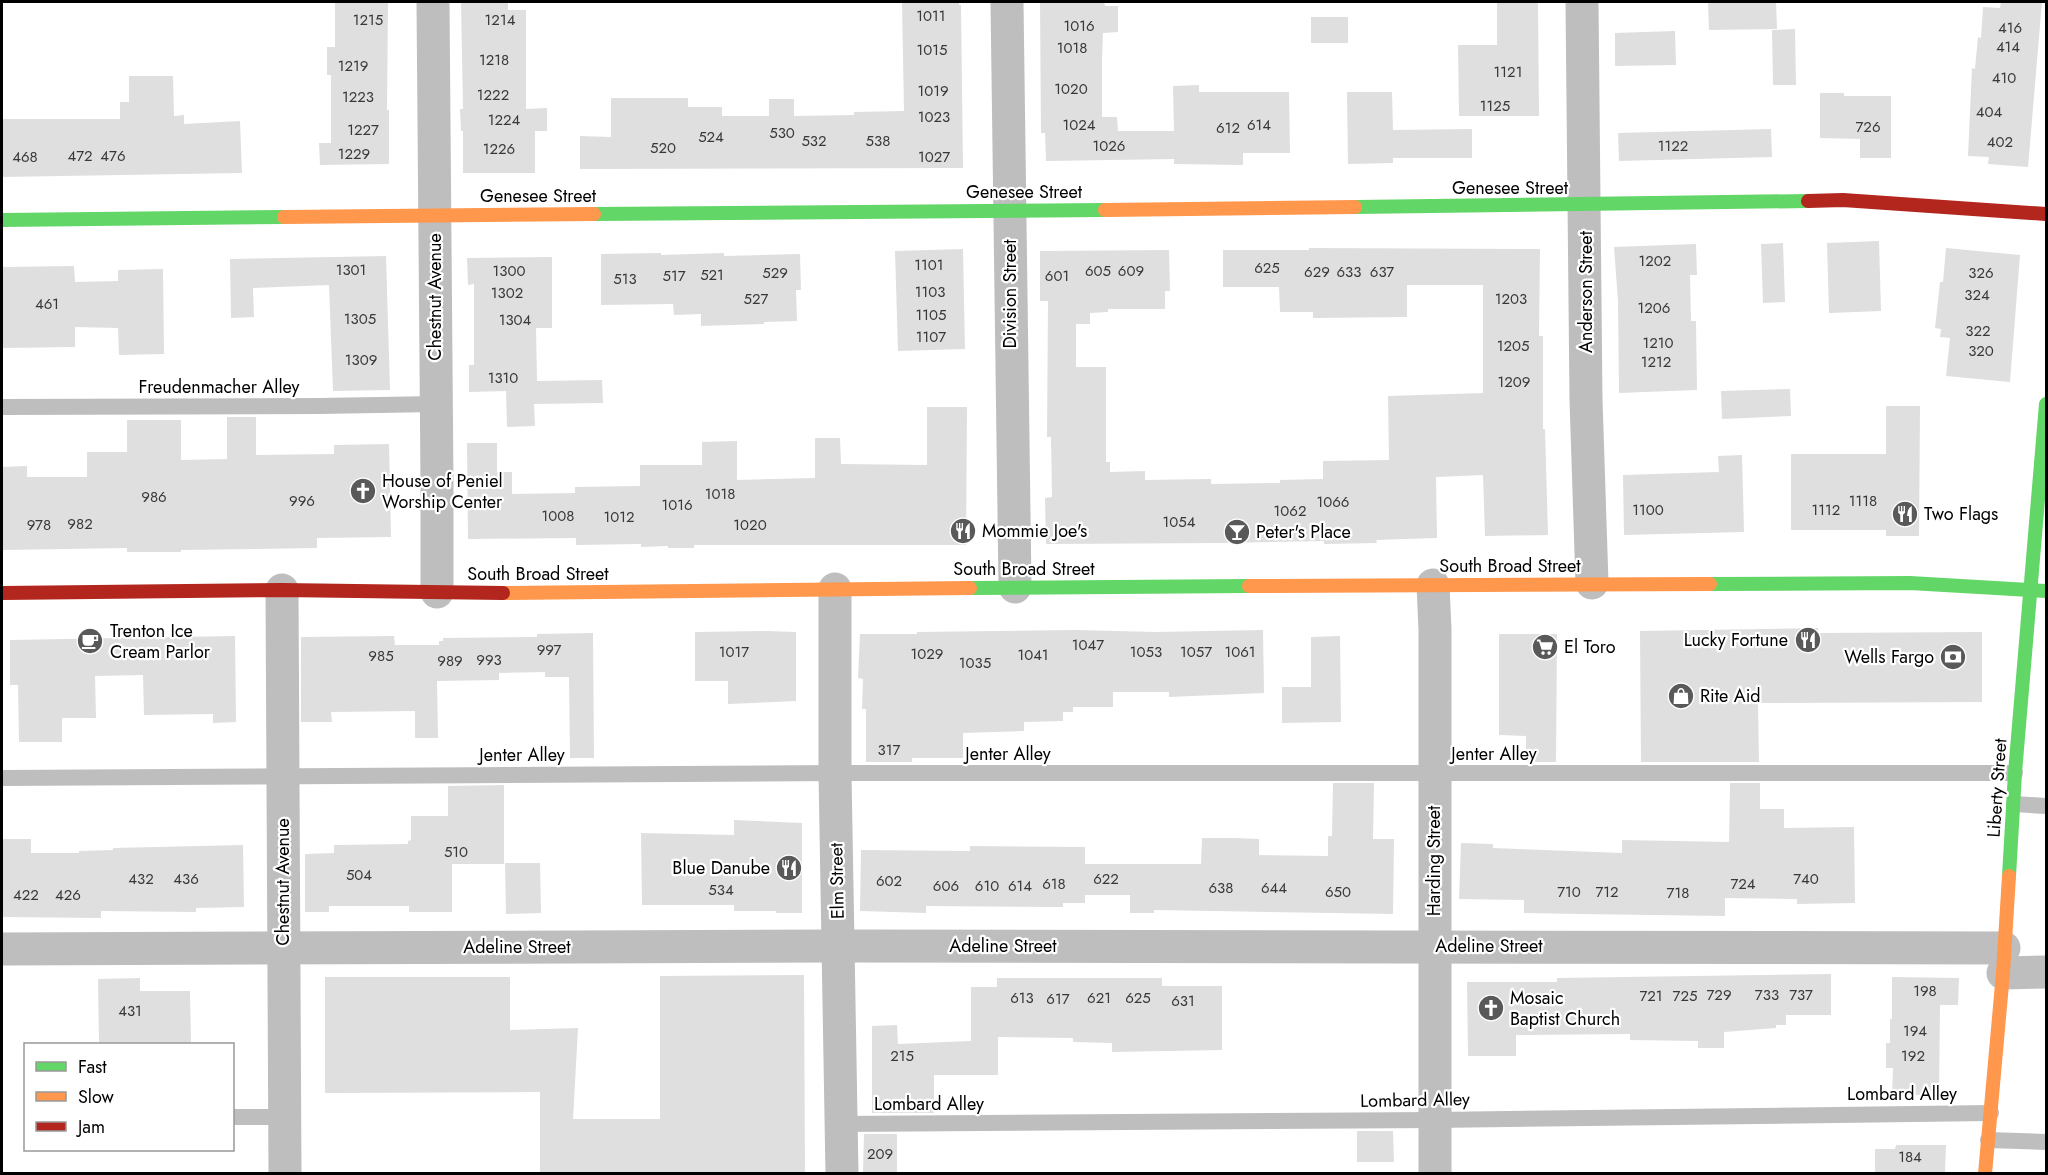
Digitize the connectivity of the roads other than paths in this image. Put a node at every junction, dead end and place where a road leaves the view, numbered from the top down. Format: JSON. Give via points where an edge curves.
{"nodes":[{"id":1,"x":433,"y":2,"type":"edge"},
{"id":2,"x":1007,"y":2,"type":"edge"},
{"id":3,"x":1582,"y":2,"type":"edge"},
{"id":4,"x":1586,"y":205,"type":"junction"},
{"id":5,"x":1010,"y":210,"type":"junction"},
{"id":6,"x":2046,"y":214,"type":"edge"},
{"id":7,"x":435,"y":215,"type":"junction"},
{"id":8,"x":2,"y":220,"type":"edge"},
{"id":9,"x":436,"y":404,"type":"junction"},
{"id":10,"x":2046,"y":404,"type":"edge"},
{"id":11,"x":2,"y":407,"type":"edge"},
{"id":12,"x":1592,"y":583,"type":"junction"},
{"id":13,"x":1433,"y":585,"type":"junction"},
{"id":14,"x":1015,"y":586,"type":"junction"},
{"id":15,"x":836,"y":589,"type":"junction"},
{"id":16,"x":282,"y":590,"type":"junction"},
{"id":17,"x":2031,"y":590,"type":"junction"},
{"id":18,"x":2046,"y":591,"type":"edge"},
{"id":19,"x":436,"y":592,"type":"junction"},
{"id":20,"x":2,"y":593,"type":"edge"},
{"id":21,"x":836,"y":773,"type":"junction"},
{"id":22,"x":1435,"y":773,"type":"junction"},
{"id":23,"x":2015,"y":773,"type":"junction"},
{"id":24,"x":2,"y":778,"type":"edge"},
{"id":25,"x":282,"y":778,"type":"junction"},
{"id":26,"x":2014,"y":804,"type":"junction"},
{"id":27,"x":2046,"y":806,"type":"edge"},
{"id":28,"x":838,"y":946,"type":"junction"},
{"id":29,"x":1434,"y":946,"type":"junction"},
{"id":30,"x":283,"y":947,"type":"junction"},
{"id":31,"x":2,"y":950,"type":"edge"},
{"id":32,"x":2003,"y":960,"type":"junction"},
{"id":33,"x":2046,"y":972,"type":"edge"},
{"id":34,"x":1991,"y":1113,"type":"junction"},
{"id":35,"x":284,"y":1116,"type":"junction"},
{"id":36,"x":234,"y":1117,"type":"edge"},
{"id":37,"x":1434,"y":1120,"type":"junction"},
{"id":38,"x":840,"y":1124,"type":"junction"},
{"id":39,"x":1988,"y":1140,"type":"junction"},
{"id":40,"x":2046,"y":1142,"type":"edge"},
{"id":41,"x":285,"y":1173,"type":"edge"},
{"id":42,"x":842,"y":1173,"type":"edge"},
{"id":43,"x":1435,"y":1173,"type":"edge"},
{"id":44,"x":1985,"y":1173,"type":"edge"}],
"edges":[{"from":1,"to":7,"type":"street","name":"Chestnut Avenue"},
{"from":2,"to":5,"type":"street","name":"Division Street"},
{"from":3,"to":4,"type":"street","name":"Anderson Street"},
{"from":4,"to":5,"type":"street","name":"Genesee Street"},
{"from":4,"to":6,"type":"street","name":"Genesee Street","via":[[1843,200]]},
{"from":4,"to":12,"type":"street","name":"Anderson Street","via":[[1586,400]]},
{"from":5,"to":7,"type":"street","name":"Genesee Street"},
{"from":5,"to":14,"type":"street","name":"Division Street"},
{"from":7,"to":8,"type":"street","name":"Genesee Street"},
{"from":7,"to":9,"type":"street","name":"Chestnut Avenue"},
{"from":9,"to":11,"type":"lane","name":"Freudenmacher Alley"},
{"from":9,"to":19,"type":"street","name":"Chestnut Avenue"},
{"from":10,"to":17,"type":"street","name":"Liberty Street"},
{"from":12,"to":13,"type":"street","name":"South Broad Street"},
{"from":12,"to":17,"type":"street","name":"South Broad Street","via":[[1910,583]]},
{"from":13,"to":14,"type":"street","name":"South Broad Street"},
{"from":13,"to":22,"type":"street","name":"Harding Street"},
{"from":14,"to":15,"type":"street","name":"South Broad Street"},
{"from":15,"to":19,"type":"street","name":"South Broad Street"},
{"from":15,"to":21,"type":"street","name":"Elm Street"},
{"from":16,"to":19,"type":"street","name":"South Broad Street"},
{"from":16,"to":20,"type":"street","name":"South Broad Street"},
{"from":16,"to":25,"type":"street","name":"Chestnut Avenue"},
{"from":17,"to":18,"type":"street","name":"South Broad Street"},
{"from":17,"to":23,"type":"street","name":"Liberty Street"},
{"from":21,"to":22,"type":"lane","name":"Jenter Alley"},
{"from":21,"to":25,"type":"lane","name":"Jenter Alley"},
{"from":21,"to":28,"type":"street","name":"Elm Street"},
{"from":22,"to":23,"type":"lane","name":"Jenter Alley"},
{"from":22,"to":29,"type":"street","name":"Harding Street"},
{"from":23,"to":26,"type":"street","name":"Liberty Street"},
{"from":24,"to":25,"type":"lane","name":"Jenter Alley"},
{"from":25,"to":30,"type":"street","name":"Chestnut Avenue"},
{"from":26,"to":27,"type":"lane"},
{"from":26,"to":32,"type":"street","name":"Liberty Street"},
{"from":28,"to":29,"type":"street","name":"Adeline Street"},
{"from":28,"to":30,"type":"street","name":"Adeline Street"},
{"from":28,"to":38,"type":"street","name":"Elm Street"},
{"from":29,"to":32,"type":"street","name":"Adeline Street"},
{"from":29,"to":37,"type":"street","name":"Harding Street"},
{"from":30,"to":31,"type":"street","name":"Adeline Street"},
{"from":30,"to":35,"type":"street","name":"Chestnut Avenue"},
{"from":32,"to":33,"type":"street","name":"Adeline Street"},
{"from":32,"to":34,"type":"street","name":"Liberty Street"},
{"from":34,"to":37,"type":"lane","name":"Lombard Alley"},
{"from":34,"to":39,"type":"street","name":"Liberty Street"},
{"from":35,"to":36,"type":"lane"},
{"from":35,"to":41,"type":"street","name":"Chestnut Avenue"},
{"from":37,"to":38,"type":"lane","name":"Lombard Alley"},
{"from":37,"to":43,"type":"street","name":"Harding Street"},
{"from":38,"to":42,"type":"street","name":"Elm Street"},
{"from":39,"to":40,"type":"lane"},
{"from":39,"to":44,"type":"street","name":"Liberty Street"}]}
